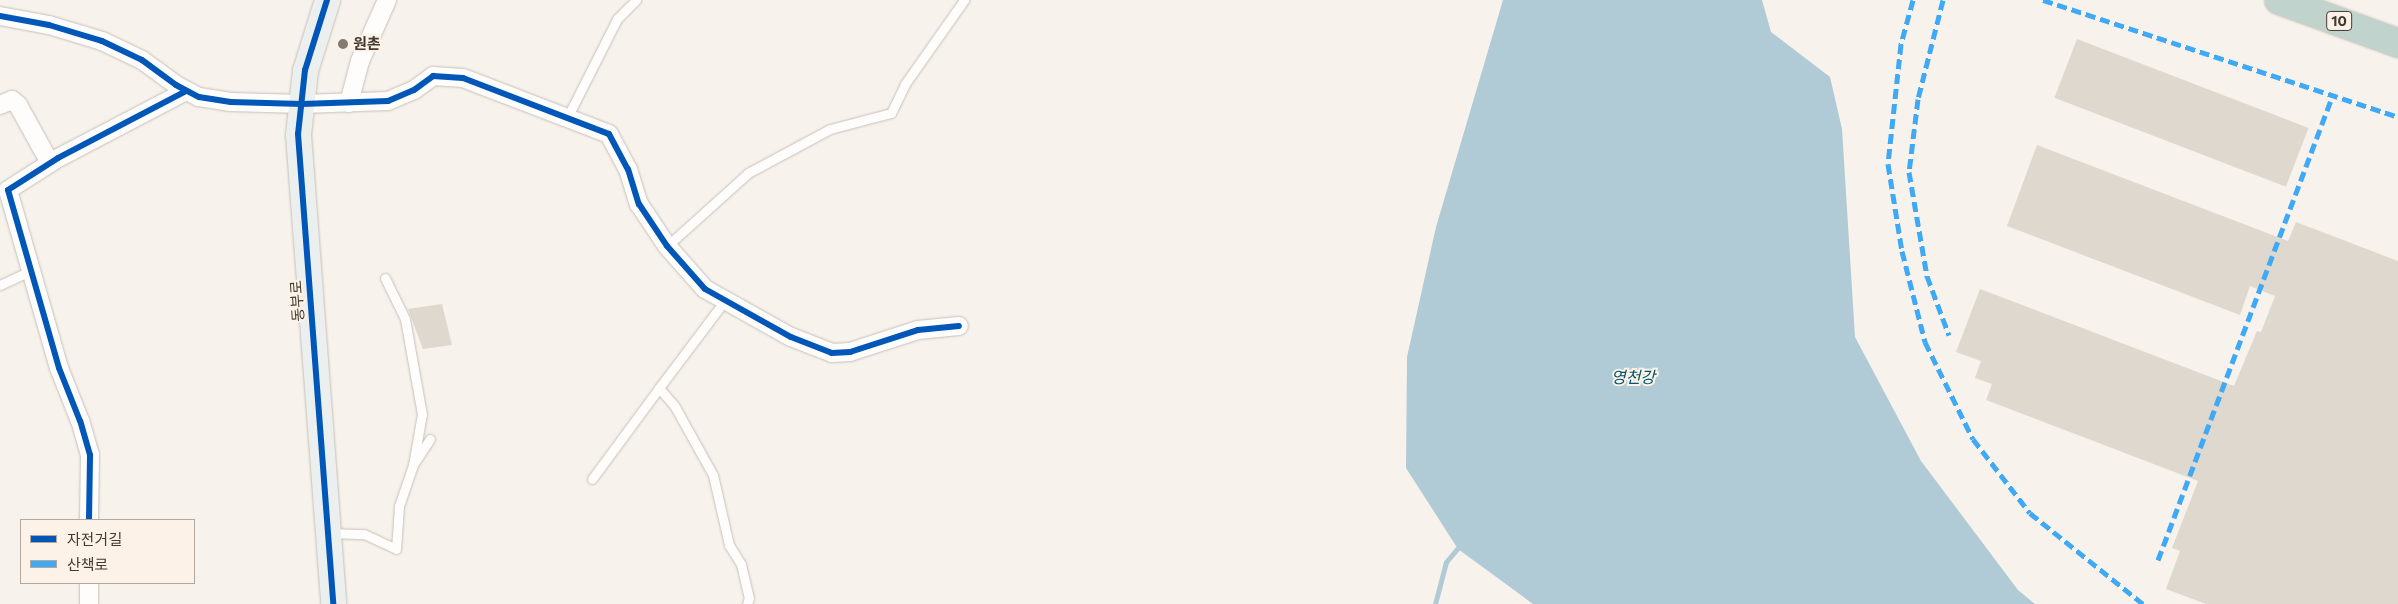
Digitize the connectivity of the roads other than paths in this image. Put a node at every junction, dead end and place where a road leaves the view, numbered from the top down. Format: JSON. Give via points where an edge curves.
{"nodes":[{"id":1,"x":327,"y":0,"type":"edge"},
{"id":2,"x":387,"y":0,"type":"edge"},
{"id":3,"x":636,"y":0,"type":"edge"},
{"id":4,"x":964,"y":0,"type":"edge"},
{"id":5,"x":2279,"y":0,"type":"edge"},
{"id":6,"x":0,"y":16,"type":"edge"},
{"id":7,"x":2398,"y":43,"type":"edge"},
{"id":8,"x":186,"y":91,"type":"junction"},
{"id":9,"x":349,"y":103,"type":"junction"},
{"id":10,"x":302,"y":104,"type":"junction"},
{"id":11,"x":0,"y":105,"type":"edge"},
{"id":12,"x":568,"y":116,"type":"junction"},
{"id":13,"x":50,"y":163,"type":"junction"},
{"id":14,"x":667,"y":246,"type":"junction"},
{"id":15,"x":30,"y":270,"type":"junction"},
{"id":16,"x":385,"y":278,"type":"dead end"},
{"id":17,"x":0,"y":285,"type":"edge"},
{"id":18,"x":726,"y":300,"type":"junction"},
{"id":19,"x":959,"y":326,"type":"dead end"},
{"id":20,"x":659,"y":388,"type":"junction"},
{"id":21,"x":430,"y":439,"type":"dead end"},
{"id":22,"x":413,"y":465,"type":"junction"},
{"id":23,"x":592,"y":479,"type":"dead end"},
{"id":24,"x":89,"y":519,"type":"edge"},
{"id":25,"x":327,"y":533,"type":"junction"},
{"id":26,"x":89,"y":584,"type":"edge"},
{"id":27,"x":89,"y":604,"type":"edge"},
{"id":28,"x":333,"y":604,"type":"edge"},
{"id":29,"x":746,"y":604,"type":"edge"}],
"edges":[{"from":1,"to":10,"type":"street","name":"동부로","via":[[306,70]]},
{"from":2,"to":9,"type":"street","via":[[360,61]]},
{"from":3,"to":12,"type":"lane","via":[[617,19]]},
{"from":4,"to":14,"type":"lane","via":[[905,84],[890,114],[830,129],[748,173]]},
{"from":5,"to":7,"type":"highway","number":"10"},
{"from":6,"to":8,"type":"street","via":[[49,25],[102,41],[142,60]]},
{"from":8,"to":10,"type":"street","via":[[199,97],[231,102]]},
{"from":8,"to":13,"type":"street"},
{"from":9,"to":10,"type":"street"},
{"from":9,"to":12,"type":"street","via":[[388,101],[414,90],[434,76],[462,78]]},
{"from":10,"to":25,"type":"street","name":"동부로","via":[[299,143]]},
{"from":11,"to":13,"type":"street","via":[[12,100],[18,105]]},
{"from":12,"to":14,"type":"street","via":[[609,134],[616,142],[639,204]]},
{"from":13,"to":15,"type":"street","via":[[8,190]]},
{"from":14,"to":18,"type":"street","via":[[705,289]]},
{"from":15,"to":17,"type":"lane"},
{"from":15,"to":24,"type":"street","via":[[59,368],[90,455]]},
{"from":16,"to":22,"type":"lane","via":[[405,319],[422,414]]},
{"from":18,"to":19,"type":"street","via":[[791,336],[832,353],[869,348],[918,330]]},
{"from":18,"to":20,"type":"lane"},
{"from":20,"to":23,"type":"lane"},
{"from":20,"to":29,"type":"lane","via":[[674,405],[713,475],[729,545],[740,564],[749,598]]},
{"from":21,"to":22,"type":"lane"},
{"from":22,"to":25,"type":"lane","via":[[399,506],[396,549],[364,534]]},
{"from":25,"to":28,"type":"street","name":"동부로"},
{"from":26,"to":27,"type":"street"}]}
